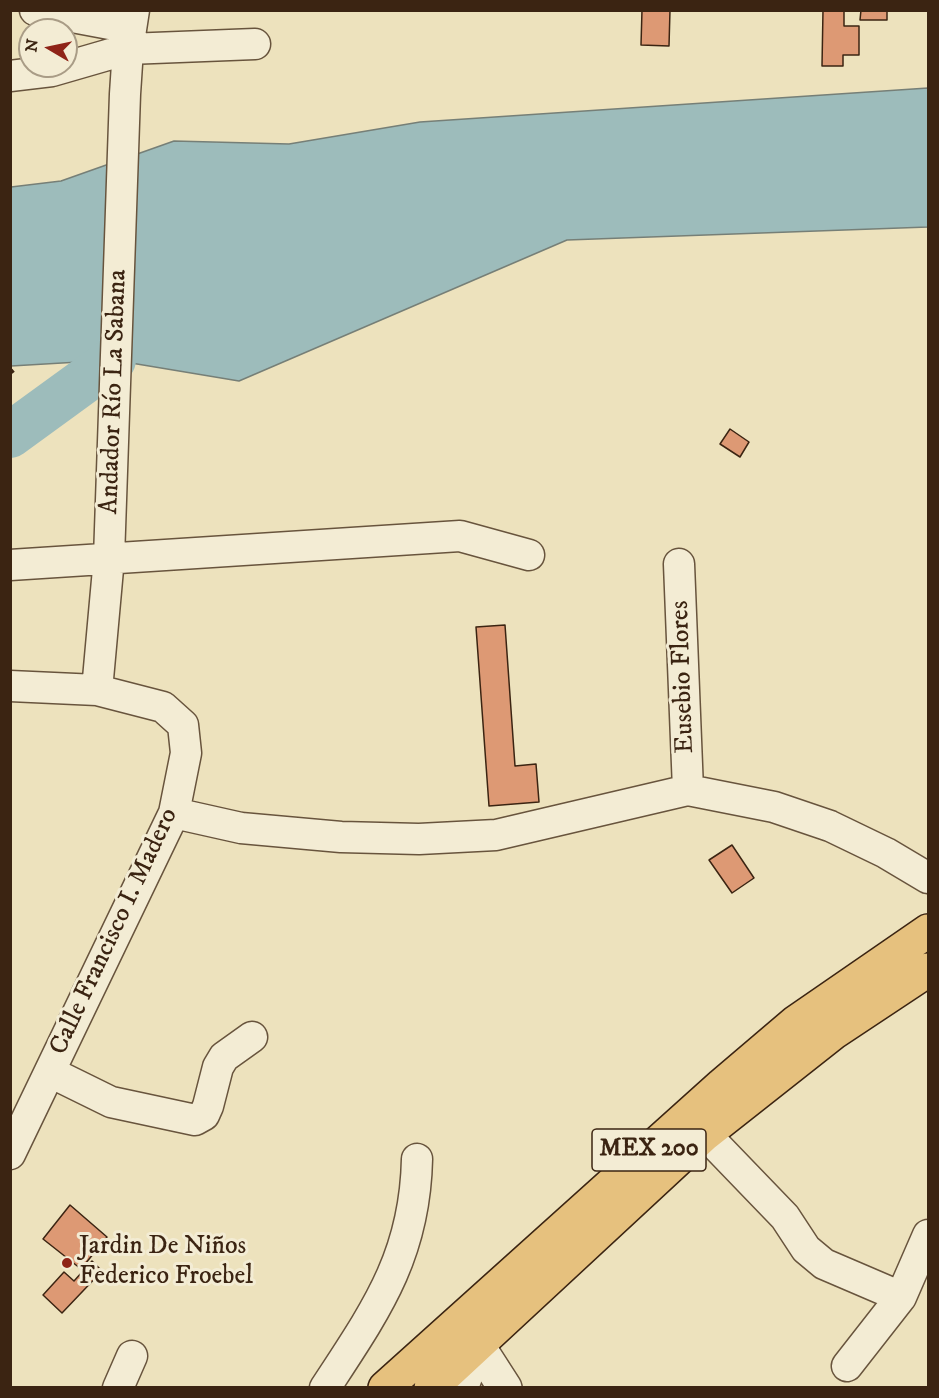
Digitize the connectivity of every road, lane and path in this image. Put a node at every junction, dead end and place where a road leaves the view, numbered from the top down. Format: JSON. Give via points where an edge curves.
{"nodes":[{"id":1,"x":34,"y":10,"type":"edge"},
{"id":2,"x":131,"y":29,"type":"edge"},
{"id":3,"x":255,"y":44,"type":"dead end"},
{"id":4,"x":10,"y":75,"type":"edge"},
{"id":5,"x":529,"y":555,"type":"dead end"},
{"id":6,"x":109,"y":558,"type":"junction"},
{"id":7,"x":679,"y":564,"type":"dead end"},
{"id":8,"x":10,"y":565,"type":"edge"},
{"id":9,"x":10,"y":686,"type":"edge"},
{"id":10,"x":98,"y":690,"type":"junction"},
{"id":11,"x":688,"y":790,"type":"junction"},
{"id":12,"x":174,"y":813,"type":"junction"},
{"id":13,"x":928,"y":878,"type":"edge"},
{"id":14,"x":928,"y":931,"type":"edge"},
{"id":15,"x":926,"y":978,"type":"edge"},
{"id":16,"x":252,"y":1037,"type":"dead end"},
{"id":17,"x":50,"y":1072,"type":"junction"},
{"id":18,"x":705,"y":1134,"type":"junction"},
{"id":19,"x":10,"y":1154,"type":"edge"},
{"id":20,"x":417,"y":1159,"type":"dead end"},
{"id":21,"x":928,"y":1235,"type":"edge"},
{"id":22,"x":901,"y":1297,"type":"junction"},
{"id":23,"x":478,"y":1346,"type":"junction"},
{"id":24,"x":132,"y":1356,"type":"dead end"},
{"id":25,"x":848,"y":1366,"type":"dead end"},
{"id":26,"x":118,"y":1388,"type":"edge"},
{"id":27,"x":325,"y":1388,"type":"edge"},
{"id":28,"x":386,"y":1388,"type":"edge"},
{"id":29,"x":431,"y":1388,"type":"edge"},
{"id":30,"x":463,"y":1388,"type":"edge"},
{"id":31,"x":505,"y":1388,"type":"edge"}],
"edges":[{"from":1,"to":2,"type":"street"},
{"from":2,"to":3,"type":"street"},
{"from":2,"to":4,"type":"street","via":[[52,71]]},
{"from":2,"to":6,"type":"street","name":"Andador Río La Sabana","via":[[125,94]]},
{"from":5,"to":6,"type":"street","via":[[460,536]]},
{"from":6,"to":8,"type":"street"},
{"from":6,"to":10,"type":"street","name":"Andador Río La Sabana"},
{"from":7,"to":11,"type":"street","name":"Eusebio Flores"},
{"from":9,"to":10,"type":"street","name":"Calle Francisco I. Madero"},
{"from":10,"to":12,"type":"street","name":"Calle Francisco I. Madero","via":[[163,707],[183,725],[186,753]]},
{"from":11,"to":12,"type":"street","via":[[496,835],[430,838],[341,837],[241,828]]},
{"from":11,"to":13,"type":"street","via":[[774,807],[830,826]]},
{"from":12,"to":17,"type":"street","name":"Calle Francisco I. Madero"},
{"from":14,"to":28,"type":"main road","number":"MEX 200","via":[[796,1022]]},
{"from":15,"to":18,"type":"main road","number":"MEX 200","via":[[833,1033]]},
{"from":16,"to":17,"type":"street","via":[[224,1057],[204,1115],[195,1119],[111,1102]]},
{"from":17,"to":19,"type":"street","name":"Calle Francisco I. Madero"},
{"from":18,"to":22,"type":"street","via":[[785,1217],[806,1249],[824,1264]]},
{"from":18,"to":23,"type":"main road","number":"MEX 200"},
{"from":20,"to":27,"type":"street","via":[[412,1214],[402,1253],[380,1303]]},
{"from":21,"to":22,"type":"street"},
{"from":22,"to":25,"type":"street"},
{"from":23,"to":29,"type":"main road","number":"MEX 200"},
{"from":23,"to":30,"type":"street"},
{"from":23,"to":31,"type":"street"},
{"from":24,"to":26,"type":"street"}]}
